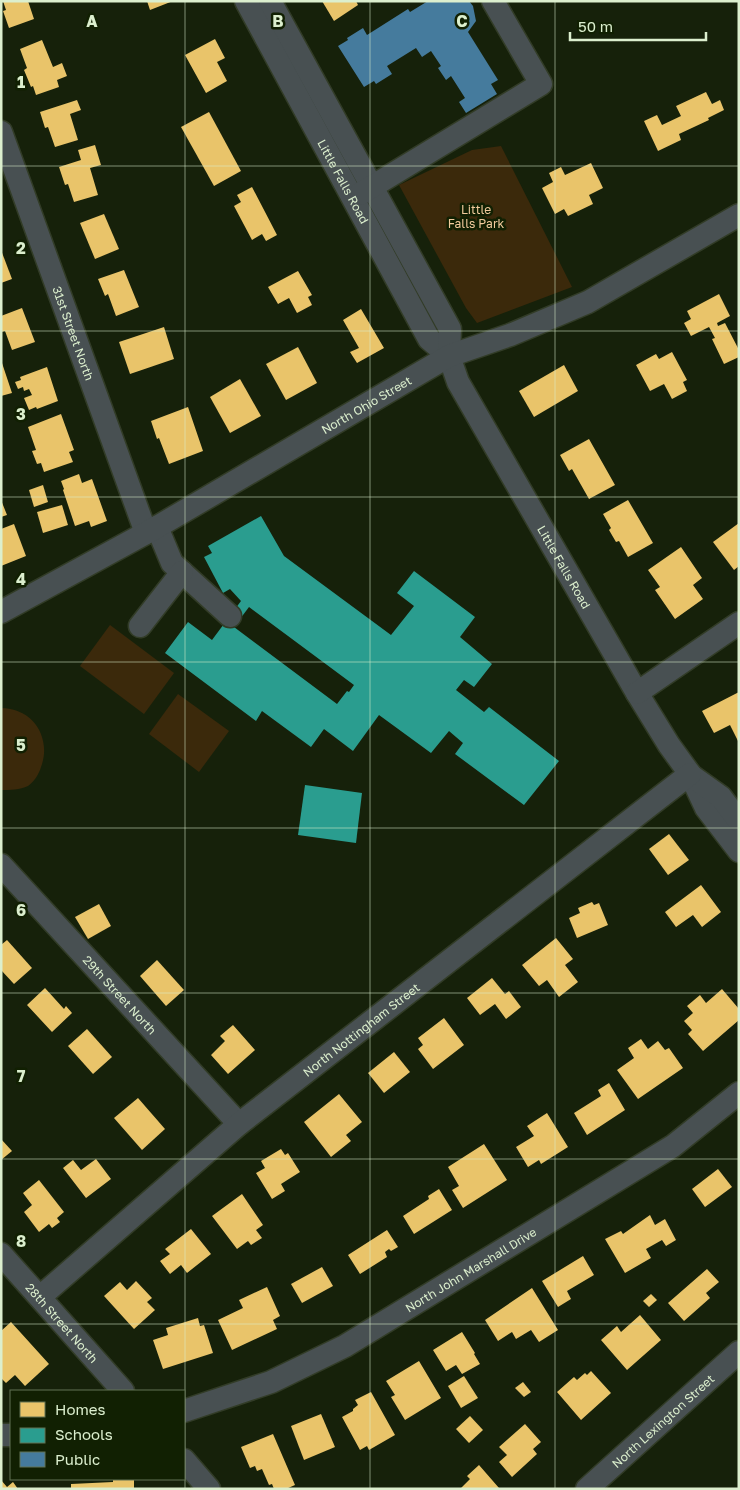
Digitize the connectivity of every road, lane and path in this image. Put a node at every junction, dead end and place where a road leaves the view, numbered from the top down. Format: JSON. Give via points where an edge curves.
{"nodes":[{"id":1,"x":246,"y":1,"type":"edge"},
{"id":2,"x":270,"y":1,"type":"edge"},
{"id":3,"x":494,"y":1,"type":"edge"},
{"id":4,"x":1,"y":132,"type":"edge"},
{"id":5,"x":362,"y":193,"type":"junction"},
{"id":6,"x":739,"y":215,"type":"edge"},
{"id":7,"x":449,"y":356,"type":"junction"},
{"id":8,"x":152,"y":530,"type":"junction"},
{"id":9,"x":182,"y":572,"type":"junction"},
{"id":10,"x":1,"y":612,"type":"edge"},
{"id":11,"x":230,"y":616,"type":"dead end"},
{"id":12,"x":739,"y":623,"type":"edge"},
{"id":13,"x":140,"y":626,"type":"dead end"},
{"id":14,"x":637,"y":693,"type":"junction"},
{"id":15,"x":690,"y":774,"type":"junction"},
{"id":16,"x":739,"y":821,"type":"edge"},
{"id":17,"x":739,"y":851,"type":"edge"},
{"id":18,"x":1,"y":865,"type":"edge"},
{"id":19,"x":739,"y":1093,"type":"edge"},
{"id":20,"x":239,"y":1124,"type":"junction"},
{"id":21,"x":1,"y":1254,"type":"edge"},
{"id":22,"x":40,"y":1298,"type":"junction"},
{"id":23,"x":739,"y":1352,"type":"edge"},
{"id":24,"x":122,"y":1390,"type":"edge"},
{"id":25,"x":185,"y":1411,"type":"edge"},
{"id":26,"x":185,"y":1461,"type":"edge"},
{"id":27,"x":209,"y":1489,"type":"edge"},
{"id":28,"x":587,"y":1489,"type":"edge"}],
"edges":[{"from":1,"to":5,"type":"street","name":"Little Falls Road"},
{"from":2,"to":5,"type":"street","name":"Little Falls Road"},
{"from":3,"to":5,"type":"street","via":[[541,84]]},
{"from":4,"to":8,"type":"street","name":"31st Street North"},
{"from":5,"to":7,"type":"street","name":"Little Falls Road","via":[[450,329]]},
{"from":6,"to":7,"type":"street","name":"North Ohio Street","via":[[588,302],[510,335]]},
{"from":7,"to":8,"type":"street","name":"North Ohio Street"},
{"from":7,"to":14,"type":"street","name":"Little Falls Road","via":[[458,382]]},
{"from":8,"to":9,"type":"street","name":"31st Street North","via":[[172,563]]},
{"from":8,"to":10,"type":"street","name":"North Ohio Street"},
{"from":9,"to":11,"type":"street","name":"31st Street North"},
{"from":9,"to":13,"type":"street"},
{"from":12,"to":14,"type":"street"},
{"from":14,"to":15,"type":"street","name":"Little Falls Road"},
{"from":15,"to":16,"type":"street","name":"Little Falls Road","via":[[721,797]]},
{"from":15,"to":17,"type":"street","name":"Little Falls Road","via":[[706,808]]},
{"from":15,"to":20,"type":"street","name":"North Nottingham Street"},
{"from":18,"to":20,"type":"street","name":"29th Street North"},
{"from":19,"to":25,"type":"street","name":"North John Marshall Drive","via":[[673,1146],[345,1346],[270,1382]]},
{"from":20,"to":22,"type":"street","name":"North Nottingham Street"},
{"from":21,"to":22,"type":"street","name":"28th Street North"},
{"from":22,"to":24,"type":"street","name":"28th Street North"},
{"from":23,"to":28,"type":"street","name":"North Lexington Street"},
{"from":26,"to":27,"type":"street"}]}
